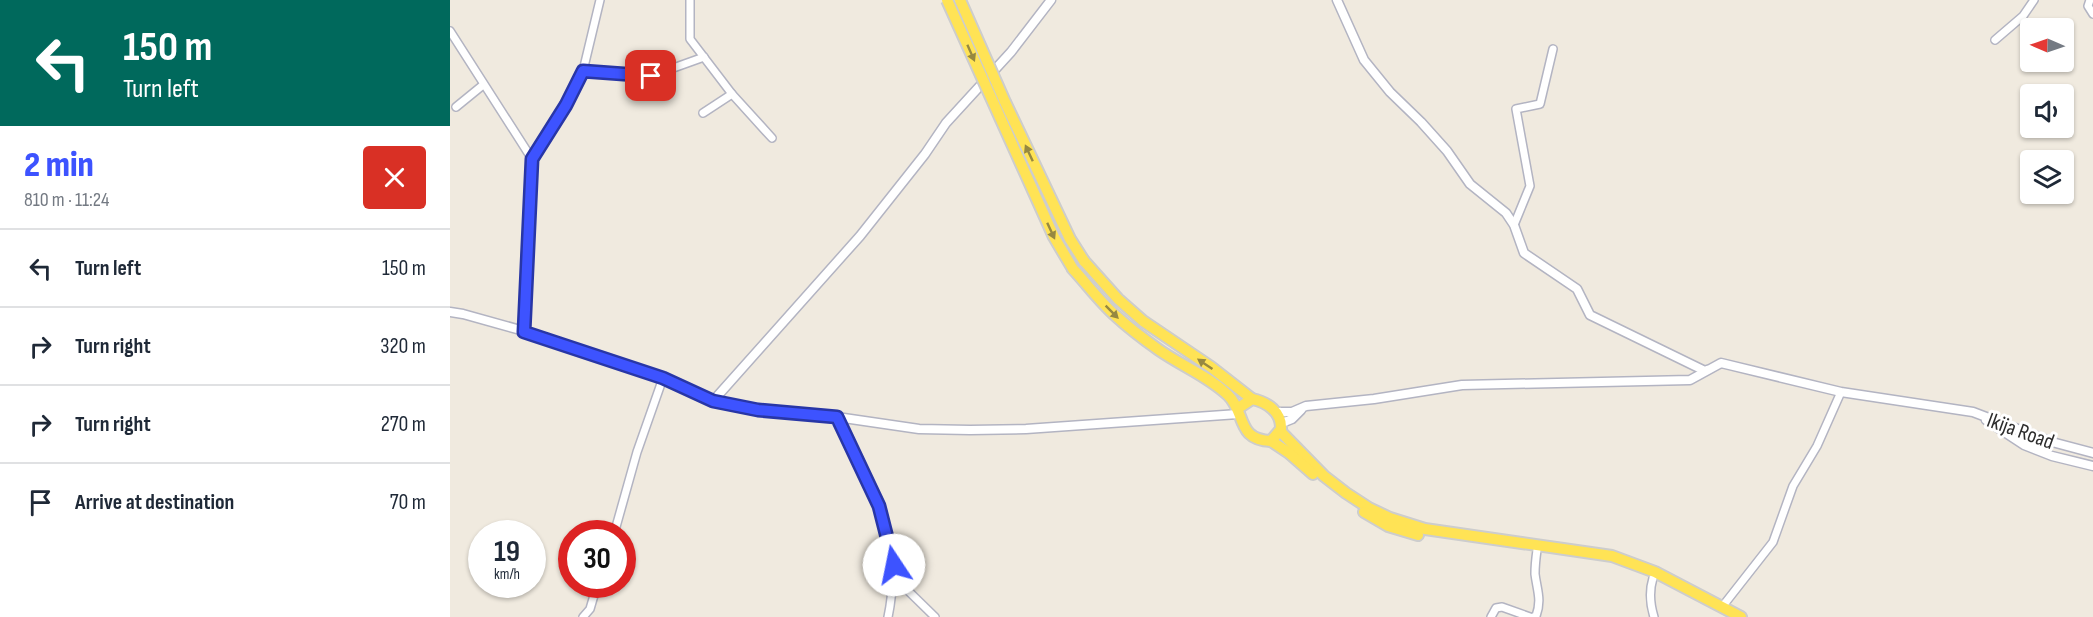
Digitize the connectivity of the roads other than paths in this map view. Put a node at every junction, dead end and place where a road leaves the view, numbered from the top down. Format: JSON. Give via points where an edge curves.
{"nodes":[{"id":1,"x":600,"y":0,"type":"edge"},
{"id":2,"x":690,"y":0,"type":"edge"},
{"id":3,"x":947,"y":0,"type":"edge"},
{"id":4,"x":960,"y":0,"type":"edge"},
{"id":5,"x":1051,"y":0,"type":"edge"},
{"id":6,"x":1337,"y":0,"type":"edge"},
{"id":7,"x":2034,"y":0,"type":"edge"},
{"id":8,"x":2090,"y":0,"type":"edge"},
{"id":9,"x":2093,"y":14,"type":"edge"},
{"id":10,"x":450,"y":32,"type":"edge"},
{"id":11,"x":1995,"y":40,"type":"dead end"},
{"id":12,"x":1553,"y":49,"type":"dead end"},
{"id":13,"x":704,"y":57,"type":"junction"},
{"id":14,"x":583,"y":71,"type":"junction"},
{"id":15,"x":483,"y":85,"type":"junction"},
{"id":16,"x":732,"y":94,"type":"junction"},
{"id":17,"x":456,"y":107,"type":"dead end"},
{"id":18,"x":703,"y":112,"type":"dead end"},
{"id":19,"x":772,"y":138,"type":"dead end"},
{"id":20,"x":532,"y":159,"type":"junction"},
{"id":21,"x":1514,"y":225,"type":"junction"},
{"id":22,"x":450,"y":312,"type":"edge"},
{"id":23,"x":524,"y":332,"type":"junction"},
{"id":24,"x":1721,"y":363,"type":"junction"},
{"id":25,"x":663,"y":378,"type":"junction"},
{"id":26,"x":1841,"y":392,"type":"junction"},
{"id":27,"x":1252,"y":399,"type":"junction"},
{"id":28,"x":713,"y":401,"type":"junction"},
{"id":29,"x":1306,"y":406,"type":"junction"},
{"id":30,"x":1238,"y":412,"type":"junction"},
{"id":31,"x":1276,"y":412,"type":"junction"},
{"id":32,"x":1973,"y":412,"type":"junction"},
{"id":33,"x":1224,"y":414,"type":"junction"},
{"id":34,"x":837,"y":417,"type":"junction"},
{"id":35,"x":1281,"y":427,"type":"junction"},
{"id":36,"x":1246,"y":431,"type":"junction"},
{"id":37,"x":1271,"y":441,"type":"junction"},
{"id":38,"x":2093,"y":453,"type":"edge"},
{"id":39,"x":2093,"y":466,"type":"edge"},
{"id":40,"x":618,"y":520,"type":"edge"},
{"id":41,"x":1537,"y":550,"type":"junction"},
{"id":42,"x":893,"y":576,"type":"junction"},
{"id":43,"x":1653,"y":578,"type":"junction"},
{"id":44,"x":593,"y":598,"type":"edge"},
{"id":45,"x":1722,"y":607,"type":"junction"},
{"id":46,"x":583,"y":617,"type":"edge"},
{"id":47,"x":888,"y":617,"type":"edge"},
{"id":48,"x":935,"y":617,"type":"edge"},
{"id":49,"x":1491,"y":617,"type":"edge"},
{"id":50,"x":1531,"y":617,"type":"edge"},
{"id":51,"x":1654,"y":617,"type":"edge"},
{"id":52,"x":1730,"y":617,"type":"edge"},
{"id":53,"x":1741,"y":617,"type":"edge"}],
"edges":[{"from":1,"to":14,"type":"street"},
{"from":2,"to":13,"type":"street","via":[[690,39]]},
{"from":3,"to":30,"type":"main road","one_way":true,"bridge":true,"via":[[1054,237],[1073,269],[1116,317],[1161,351],[1212,381],[1235,402]]},
{"from":27,"to":4,"type":"main road","one_way":true,"bridge":true,"via":[[1143,321],[1084,261],[1065,229]]},
{"from":5,"to":28,"type":"street","via":[[1011,52],[946,123],[860,237]]},
{"from":6,"to":21,"type":"street","via":[[1364,60],[1447,151],[1470,184],[1506,213]]},
{"from":7,"to":11,"type":"street","via":[[2023,16]]},
{"from":8,"to":9,"type":"street","via":[[2088,6]]},
{"from":10,"to":15,"type":"street"},
{"from":12,"to":21,"type":"street","via":[[1540,104],[1516,109],[1530,186]]},
{"from":13,"to":14,"type":"street","via":[[651,76]]},
{"from":13,"to":16,"type":"street"},
{"from":14,"to":20,"type":"street"},
{"from":15,"to":17,"type":"street"},
{"from":15,"to":20,"type":"street"},
{"from":16,"to":18,"type":"street"},
{"from":16,"to":19,"type":"street"},
{"from":20,"to":23,"type":"street"},
{"from":21,"to":24,"type":"street","via":[[1524,253],[1577,289],[1590,315],[1705,371]]},
{"from":22,"to":23,"type":"street"},
{"from":23,"to":25,"type":"street"},
{"from":24,"to":26,"type":"street"},
{"from":24,"to":29,"type":"street","via":[[1690,380],[1462,386]]},
{"from":25,"to":28,"type":"street"},
{"from":25,"to":40,"type":"street"},
{"from":26,"to":32,"type":"street"},
{"from":26,"to":45,"type":"street","via":[[1817,446],[1793,486],[1773,542]]},
{"from":27,"to":30,"type":"main road","via":[[1240,406]]},
{"from":27,"to":31,"type":"main road"},
{"from":28,"to":34,"type":"street","via":[[758,410]]},
{"from":29,"to":31,"type":"street","via":[[1292,412]]},
{"from":29,"to":35,"type":"street"},
{"from":30,"to":33,"type":"street"},
{"from":30,"to":36,"type":"main road"},
{"from":31,"to":35,"type":"main road"},
{"from":32,"to":38,"type":"street","name":"Ikija Road"},
{"from":32,"to":39,"type":"street","name":"Ikija Road","via":[[2024,445]]},
{"from":33,"to":34,"type":"street","via":[[970,430],[919,429]]},
{"from":33,"to":36,"type":"street"},
{"from":34,"to":42,"type":"street","via":[[879,506],[888,534]]},
{"from":35,"to":37,"type":"main road"},
{"from":35,"to":45,"type":"main road","via":[[1324,476],[1390,518],[1425,529],[1612,556],[1655,572]]},
{"from":36,"to":37,"type":"main road"},
{"from":37,"to":41,"type":"main road","via":[[1341,498],[1388,526],[1424,536]]},
{"from":41,"to":43,"type":"main road","via":[[1611,561]]},
{"from":41,"to":50,"type":"street","via":[[1535,573],[1540,606],[1536,616]]},
{"from":42,"to":47,"type":"street"},
{"from":42,"to":48,"type":"street"},
{"from":43,"to":51,"type":"street","via":[[1650,587]]},
{"from":43,"to":52,"type":"main road"},
{"from":44,"to":46,"type":"street"},
{"from":45,"to":53,"type":"main road"},
{"from":49,"to":50,"type":"street","via":[[1502,606]]}]}
